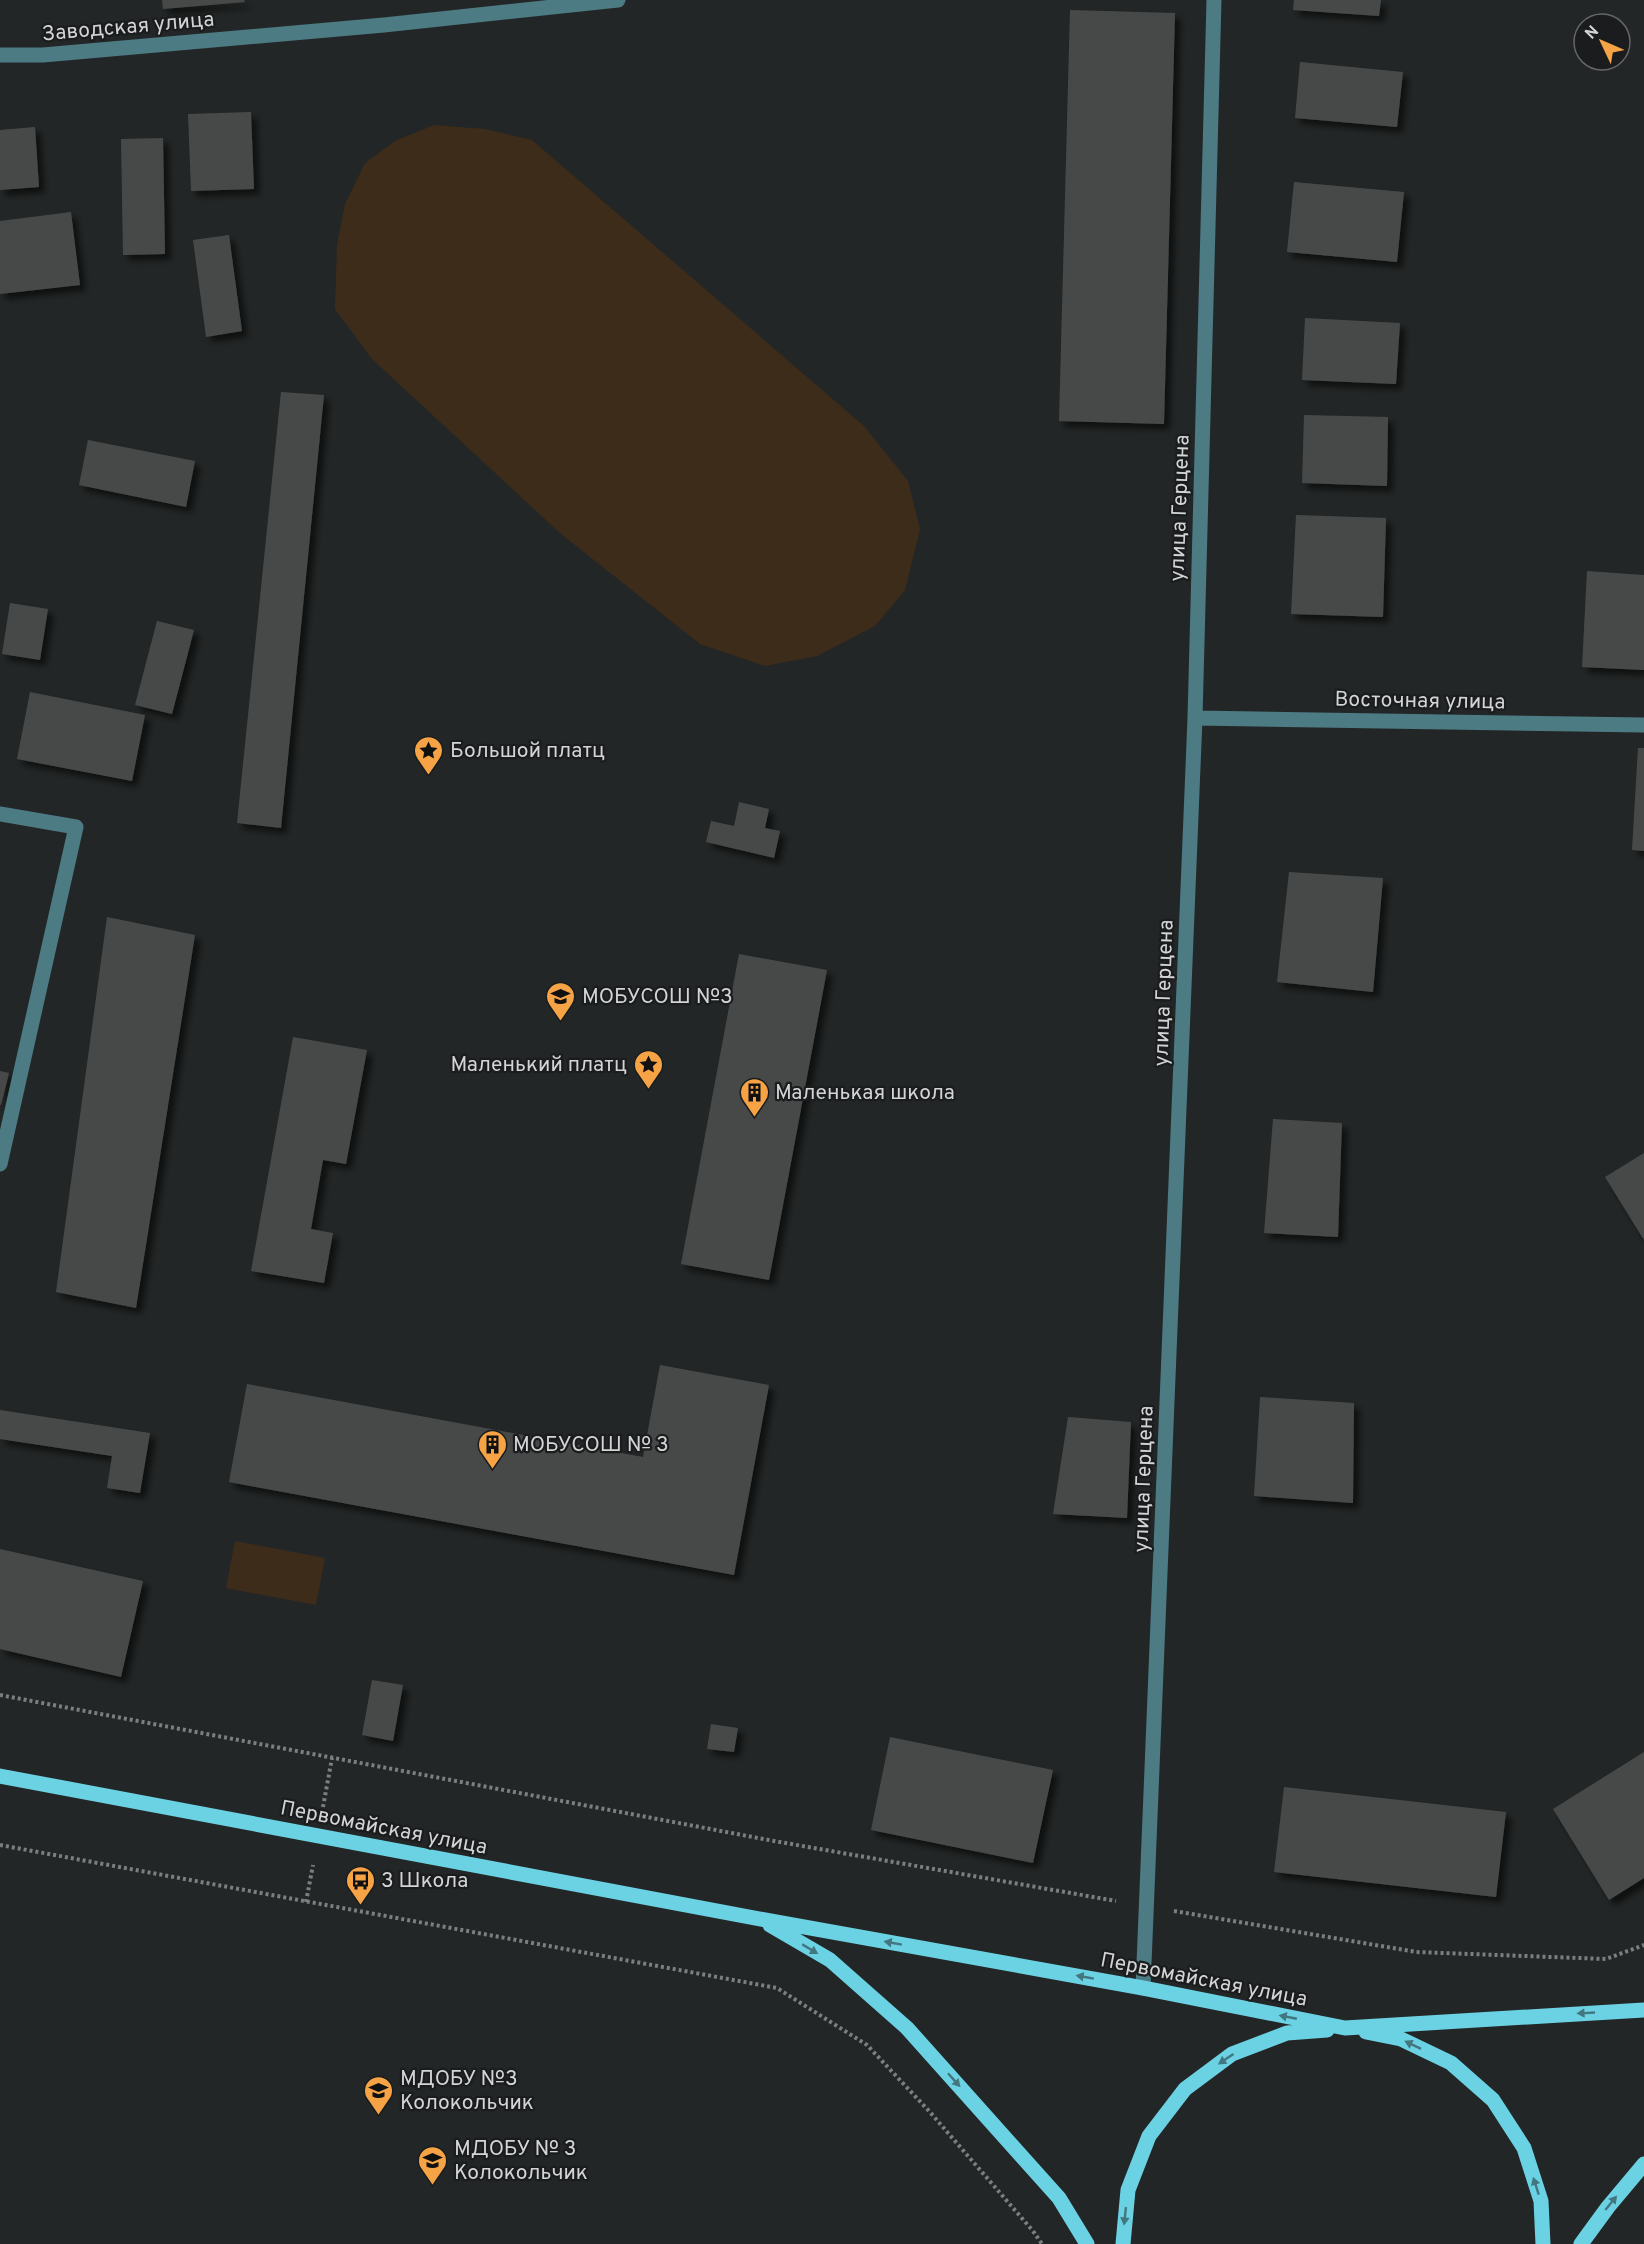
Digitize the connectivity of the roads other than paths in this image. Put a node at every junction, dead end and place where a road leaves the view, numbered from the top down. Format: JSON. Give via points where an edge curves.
{"nodes":[{"id":1,"x":618,"y":0,"type":"edge"},
{"id":2,"x":1214,"y":0,"type":"edge"},
{"id":3,"x":0,"y":55,"type":"edge"},
{"id":4,"x":1195,"y":718,"type":"junction"},
{"id":5,"x":1644,"y":725,"type":"edge"},
{"id":6,"x":0,"y":814,"type":"edge"},
{"id":7,"x":0,"y":1164,"type":"edge"},
{"id":8,"x":0,"y":1776,"type":"edge"},
{"id":9,"x":760,"y":1919,"type":"junction"},
{"id":10,"x":1143,"y":1988,"type":"junction"},
{"id":11,"x":1644,"y":2010,"type":"edge"},
{"id":12,"x":1345,"y":2028,"type":"junction"},
{"id":13,"x":1644,"y":2164,"type":"edge"},
{"id":14,"x":1087,"y":2244,"type":"edge"},
{"id":15,"x":1123,"y":2244,"type":"edge"},
{"id":16,"x":1543,"y":2244,"type":"edge"},
{"id":17,"x":1581,"y":2244,"type":"edge"}],
"edges":[{"from":1,"to":3,"type":"street","name":"Заводская улица","via":[[372,26],[44,55]]},
{"from":2,"to":4,"type":"street","name":"улица Герцена"},
{"from":4,"to":5,"type":"street","name":"Восточная улица"},
{"from":4,"to":10,"type":"street","name":"улица Герцена"},
{"from":6,"to":7,"type":"street","via":[[76,827]]},
{"from":8,"to":9,"type":"main road","name":"Первомайская улица"},
{"from":10,"to":9,"type":"main road","name":"Первомайская улица","one_way":true},
{"from":9,"to":14,"type":"main road","name":"Первомайская улица","one_way":true,"via":[[830,1960],[907,2028],[1059,2198]]},
{"from":12,"to":10,"type":"main road","name":"Первомайская улица","one_way":true},
{"from":11,"to":12,"type":"main road","name":"Первомайская улица","one_way":true},
{"from":12,"to":15,"type":"main road","one_way":true,"via":[[1287,2033],[1243,2049],[1185,2089],[1149,2136],[1128,2190]]},
{"from":16,"to":12,"type":"main road","one_way":true,"via":[[1541,2201],[1524,2148],[1493,2100],[1441,2058],[1401,2039]]},
{"from":17,"to":13,"type":"main road","one_way":true}]}
